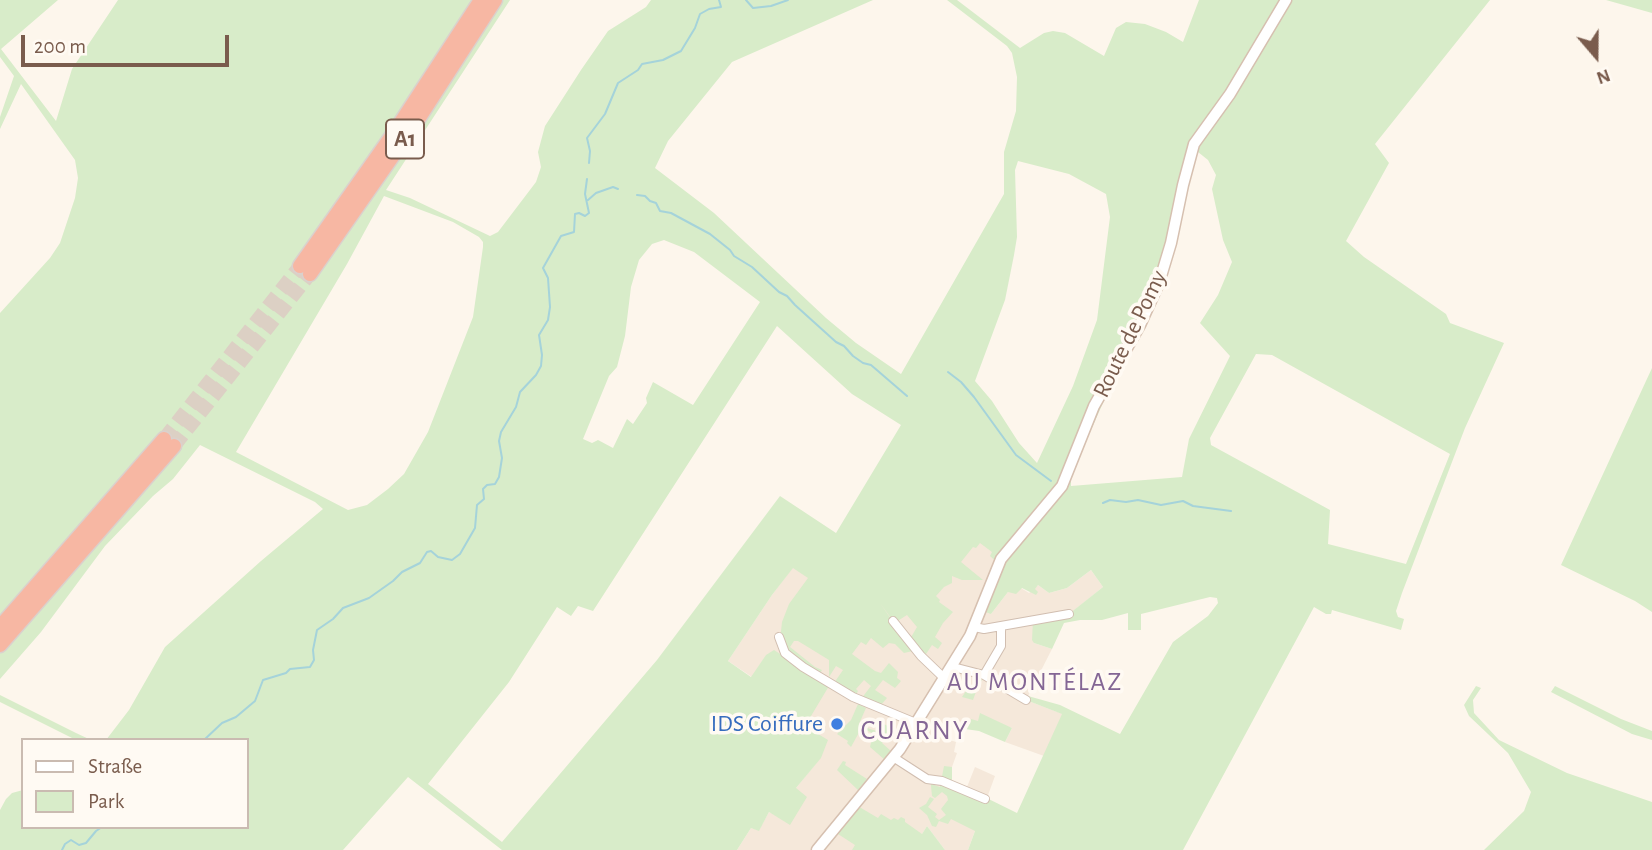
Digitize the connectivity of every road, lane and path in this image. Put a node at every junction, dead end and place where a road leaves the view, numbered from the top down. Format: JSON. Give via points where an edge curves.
{"nodes":[{"id":1,"x":481,"y":0,"type":"edge"},
{"id":2,"x":495,"y":0,"type":"edge"},
{"id":3,"x":1286,"y":0,"type":"edge"},
{"id":4,"x":1069,"y":614,"type":"dead end"},
{"id":5,"x":893,"y":621,"type":"dead end"},
{"id":6,"x":1001,"y":626,"type":"junction"},
{"id":7,"x":0,"y":627,"type":"edge"},
{"id":8,"x":974,"y":627,"type":"junction"},
{"id":9,"x":779,"y":637,"type":"dead end"},
{"id":10,"x":0,"y":645,"type":"edge"},
{"id":11,"x":953,"y":667,"type":"junction"},
{"id":12,"x":984,"y":675,"type":"junction"},
{"id":13,"x":944,"y":678,"type":"junction"},
{"id":14,"x":1026,"y":700,"type":"dead end"},
{"id":15,"x":916,"y":723,"type":"junction"},
{"id":16,"x":894,"y":757,"type":"junction"},
{"id":17,"x":985,"y":799,"type":"dead end"},
{"id":18,"x":817,"y":850,"type":"edge"}],
"edges":[{"from":1,"to":2,"type":"highway","number":"A1","via":[[305,270],[415,124]]},
{"from":3,"to":8,"type":"street","name":"Route de Pomy","via":[[1230,94],[1198,135],[1189,155],[1171,243],[1140,324],[1094,406],[1067,477],[999,564]]},
{"from":4,"to":6,"type":"street"},
{"from":5,"to":13,"type":"street"},
{"from":6,"to":8,"type":"street"},
{"from":6,"to":12,"type":"street","via":[[1001,646]]},
{"from":7,"to":10,"type":"highway","via":[[169,443],[81,555]]},
{"from":8,"to":11,"type":"street","name":"Route de Pomy"},
{"from":9,"to":15,"type":"street","via":[[785,653],[803,667],[853,696]]},
{"from":11,"to":12,"type":"street"},
{"from":11,"to":13,"type":"street","name":"Route de Pomy"},
{"from":12,"to":14,"type":"street"},
{"from":13,"to":15,"type":"street","name":"Route de Pomy"},
{"from":15,"to":16,"type":"street","name":"Route de Pomy"},
{"from":16,"to":17,"type":"street","via":[[927,779],[942,780]]},
{"from":16,"to":18,"type":"street","name":"Route de Pomy"}]}
